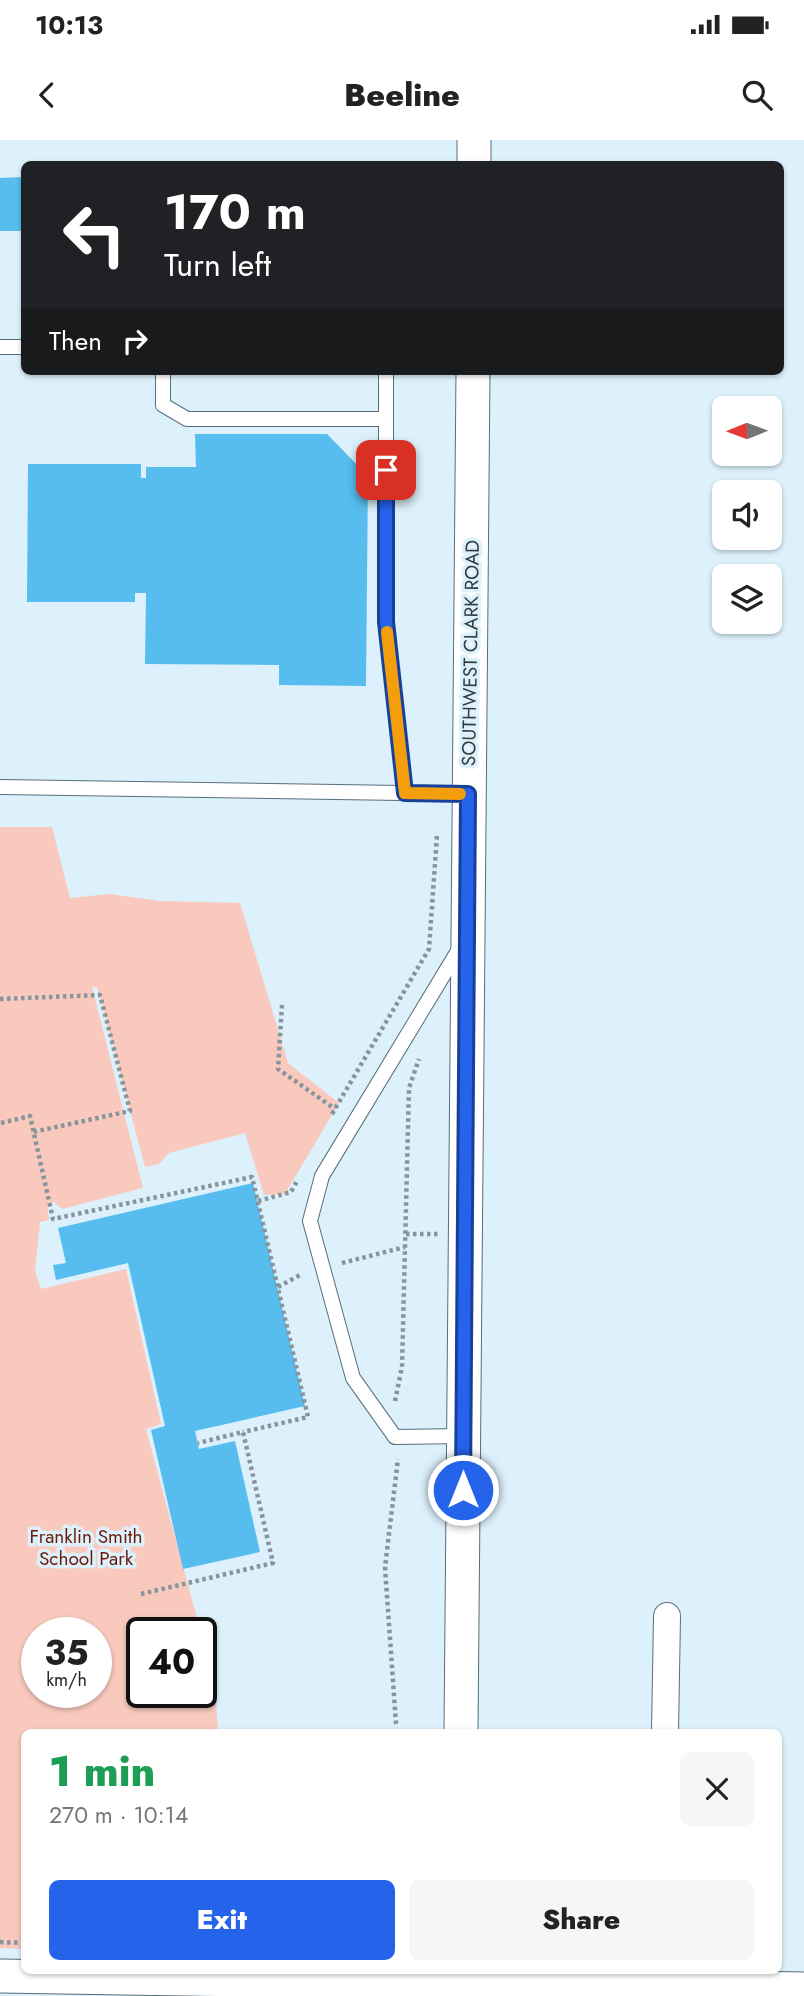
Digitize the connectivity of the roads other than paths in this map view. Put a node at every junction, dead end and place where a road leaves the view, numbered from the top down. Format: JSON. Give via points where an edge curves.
{"nodes":[{"id":1,"x":474,"y":140,"type":"edge"},
{"id":2,"x":474,"y":161,"type":"edge"},
{"id":3,"x":0,"y":347,"type":"edge"},
{"id":4,"x":21,"y":347,"type":"edge"},
{"id":5,"x":163,"y":375,"type":"edge"},
{"id":6,"x":386,"y":375,"type":"edge"},
{"id":7,"x":473,"y":375,"type":"edge"},
{"id":8,"x":386,"y":419,"type":"junction"},
{"id":9,"x":0,"y":787,"type":"edge"},
{"id":10,"x":405,"y":793,"type":"junction"},
{"id":11,"x":468,"y":794,"type":"junction"},
{"id":12,"x":467,"y":936,"type":"junction"},
{"id":13,"x":464,"y":1436,"type":"junction"},
{"id":14,"x":667,"y":1616,"type":"dead end"},
{"id":15,"x":461,"y":1729,"type":"edge"},
{"id":16,"x":665,"y":1729,"type":"edge"},
{"id":17,"x":0,"y":1976,"type":"edge"},
{"id":18,"x":663,"y":1978,"type":"edge"},
{"id":19,"x":475,"y":1984,"type":"edge"},
{"id":20,"x":804,"y":1989,"type":"edge"}],
"edges":[{"from":1,"to":2,"type":"street"},
{"from":3,"to":4,"type":"lane"},
{"from":5,"to":8,"type":"lane","via":[[163,405],[187,419]]},
{"from":6,"to":8,"type":"lane"},
{"from":7,"to":11,"type":"street","name":"SOUTHWEST CLARK ROAD"},
{"from":8,"to":10,"type":"lane","via":[[386,622]]},
{"from":9,"to":10,"type":"lane"},
{"from":10,"to":11,"type":"lane"},
{"from":11,"to":12,"type":"street","name":"SOUTHWEST CLARK ROAD"},
{"from":12,"to":13,"type":"street","name":"SOUTHWEST CLARK ROAD"},
{"from":12,"to":13,"type":"lane","via":[[322,1176],[310,1221],[353,1378],[395,1437]]},
{"from":13,"to":15,"type":"street","name":"SOUTHWEST CLARK ROAD"},
{"from":14,"to":16,"type":"street"},
{"from":17,"to":19,"type":"street"},
{"from":18,"to":19,"type":"street"},
{"from":18,"to":20,"type":"street"}]}
